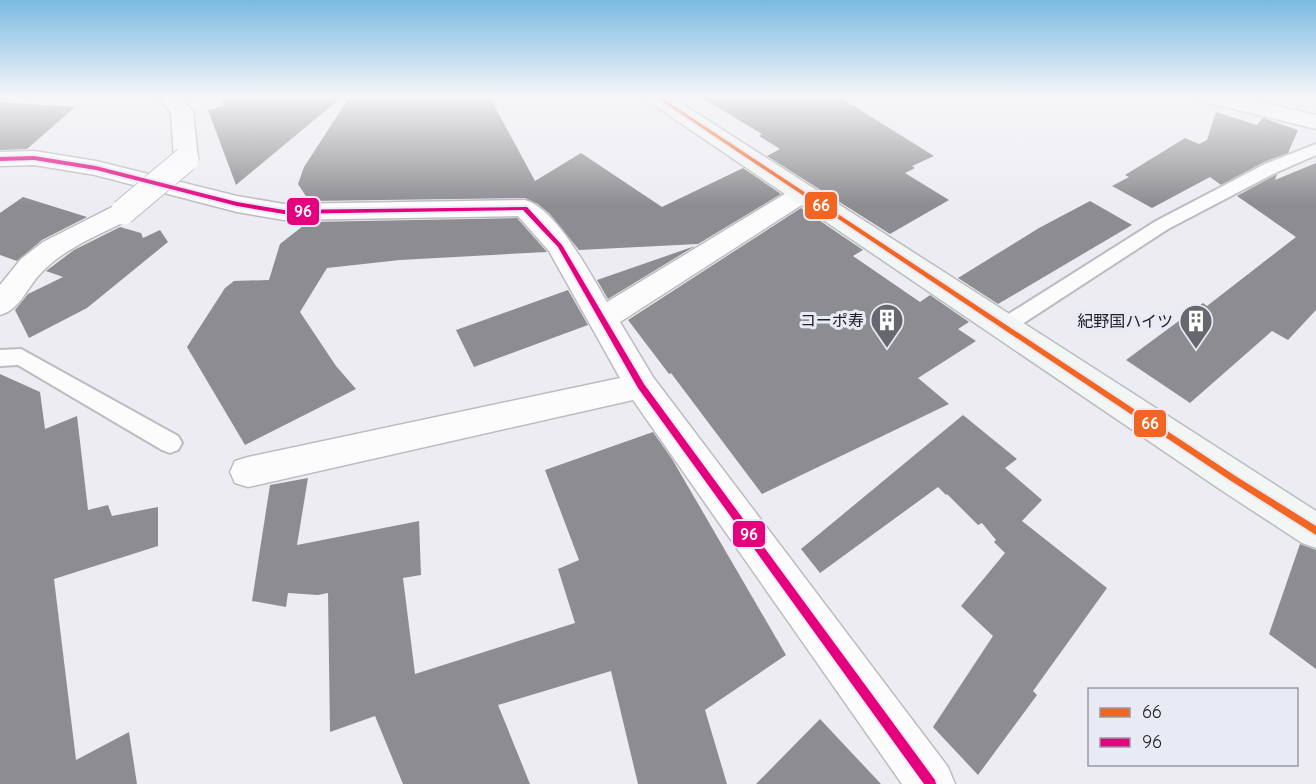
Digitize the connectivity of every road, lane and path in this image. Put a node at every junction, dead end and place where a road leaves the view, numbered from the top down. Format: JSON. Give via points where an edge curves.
{"nodes":[{"id":1,"x":184,"y":133,"type":"edge"},
{"id":2,"x":711,"y":133,"type":"edge"},
{"id":3,"x":1316,"y":149,"type":"edge"},
{"id":4,"x":0,"y":159,"type":"edge"},
{"id":5,"x":802,"y":194,"type":"junction"},
{"id":6,"x":0,"y":305,"type":"edge"},
{"id":7,"x":602,"y":320,"type":"junction"},
{"id":8,"x":1003,"y":327,"type":"junction"},
{"id":9,"x":0,"y":358,"type":"edge"},
{"id":10,"x":641,"y":386,"type":"junction"},
{"id":11,"x":170,"y":443,"type":"dead end"},
{"id":12,"x":248,"y":472,"type":"dead end"},
{"id":13,"x":1316,"y":531,"type":"edge"},
{"id":14,"x":931,"y":784,"type":"edge"}],
"edges":[{"from":1,"to":6,"type":"street","bridge":true,"via":[[186,159],[123,212],[53,248],[31,266]]},
{"from":2,"to":5,"type":"street"},
{"from":3,"to":8,"type":"lane","via":[[1162,225]]},
{"from":4,"to":7,"type":"street","via":[[34,158],[96,168],[284,212],[525,208],[560,246]]},
{"from":5,"to":7,"type":"street"},
{"from":5,"to":8,"type":"street"},
{"from":7,"to":10,"type":"street"},
{"from":8,"to":13,"type":"street"},
{"from":9,"to":11,"type":"lane","via":[[21,357]]},
{"from":10,"to":12,"type":"street"},
{"from":10,"to":14,"type":"street"}]}
